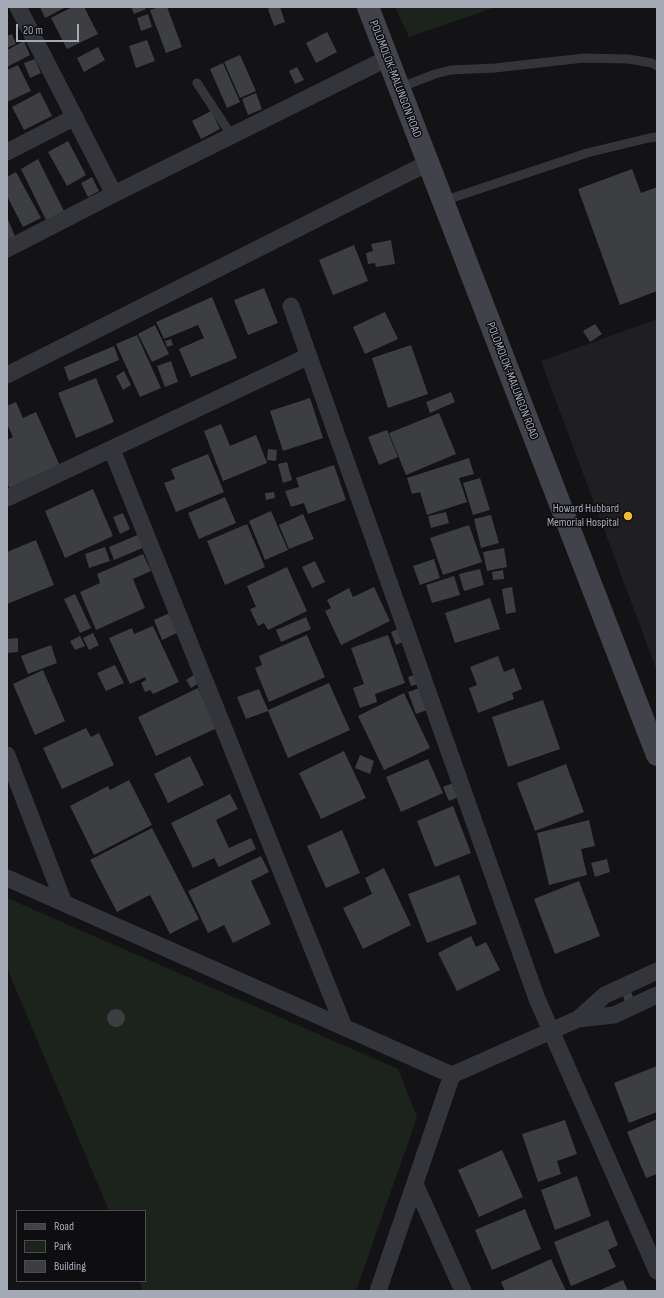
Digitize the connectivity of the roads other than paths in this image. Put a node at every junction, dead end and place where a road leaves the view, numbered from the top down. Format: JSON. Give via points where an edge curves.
{"nodes":[{"id":1,"x":18,"y":7,"type":"edge"},
{"id":2,"x":368,"y":7,"type":"edge"},
{"id":3,"x":388,"y":58,"type":"junction"},
{"id":4,"x":657,"y":66,"type":"edge"},
{"id":5,"x":197,"y":83,"type":"dead end"},
{"id":6,"x":399,"y":88,"type":"junction"},
{"id":7,"x":75,"y":117,"type":"junction"},
{"id":8,"x":232,"y":136,"type":"junction"},
{"id":9,"x":657,"y":137,"type":"edge"},
{"id":10,"x":7,"y":152,"type":"edge"},
{"id":11,"x":428,"y":163,"type":"junction"},
{"id":12,"x":114,"y":194,"type":"junction"},
{"id":13,"x":442,"y":202,"type":"junction"},
{"id":14,"x":7,"y":249,"type":"edge"},
{"id":15,"x":291,"y":306,"type":"dead end"},
{"id":16,"x":309,"y":356,"type":"junction"},
{"id":17,"x":7,"y":375,"type":"edge"},
{"id":18,"x":112,"y":450,"type":"junction"},
{"id":19,"x":7,"y":498,"type":"edge"},
{"id":20,"x":7,"y":754,"type":"edge"},
{"id":21,"x":657,"y":755,"type":"edge"},
{"id":22,"x":7,"y":878,"type":"edge"},
{"id":23,"x":64,"y":903,"type":"junction"},
{"id":24,"x":657,"y":971,"type":"edge"},
{"id":25,"x":657,"y":995,"type":"edge"},
{"id":26,"x":578,"y":1019,"type":"junction"},
{"id":27,"x":344,"y":1027,"type":"junction"},
{"id":28,"x":551,"y":1031,"type":"junction"},
{"id":29,"x":452,"y":1075,"type":"junction"},
{"id":30,"x":415,"y":1184,"type":"junction"},
{"id":31,"x":657,"y":1271,"type":"edge"},
{"id":32,"x":378,"y":1291,"type":"edge"},
{"id":33,"x":463,"y":1291,"type":"edge"}],
"edges":[{"from":1,"to":7,"type":"street"},
{"from":2,"to":3,"type":"main road","name":"POLOMOLOK-MALUNGON ROAD"},
{"from":3,"to":6,"type":"main road","name":"POLOMOLOK-MALUNGON ROAD"},
{"from":3,"to":8,"type":"street"},
{"from":4,"to":6,"type":"lane","via":[[628,59],[584,58],[451,70]]},
{"from":5,"to":8,"type":"lane"},
{"from":6,"to":11,"type":"main road","name":"POLOMOLOK-MALUNGON ROAD"},
{"from":7,"to":10,"type":"street"},
{"from":7,"to":12,"type":"street"},
{"from":8,"to":12,"type":"street"},
{"from":9,"to":13,"type":"lane","via":[[587,153]]},
{"from":11,"to":13,"type":"main road","name":"POLOMOLOK-MALUNGON ROAD"},
{"from":11,"to":17,"type":"street"},
{"from":12,"to":14,"type":"street"},
{"from":13,"to":21,"type":"main road","name":"POLOMOLOK-MALUNGON ROAD"},
{"from":15,"to":16,"type":"street"},
{"from":16,"to":18,"type":"street"},
{"from":16,"to":28,"type":"street","via":[[512,931]]},
{"from":18,"to":19,"type":"street"},
{"from":18,"to":27,"type":"street"},
{"from":20,"to":23,"type":"street"},
{"from":22,"to":23,"type":"street"},
{"from":23,"to":27,"type":"street"},
{"from":24,"to":26,"type":"street","via":[[605,995]]},
{"from":25,"to":26,"type":"street","via":[[614,1015]]},
{"from":26,"to":28,"type":"street"},
{"from":27,"to":29,"type":"street"},
{"from":28,"to":29,"type":"street"},
{"from":28,"to":31,"type":"street"},
{"from":29,"to":30,"type":"street"},
{"from":30,"to":32,"type":"street"},
{"from":30,"to":33,"type":"street"}]}
